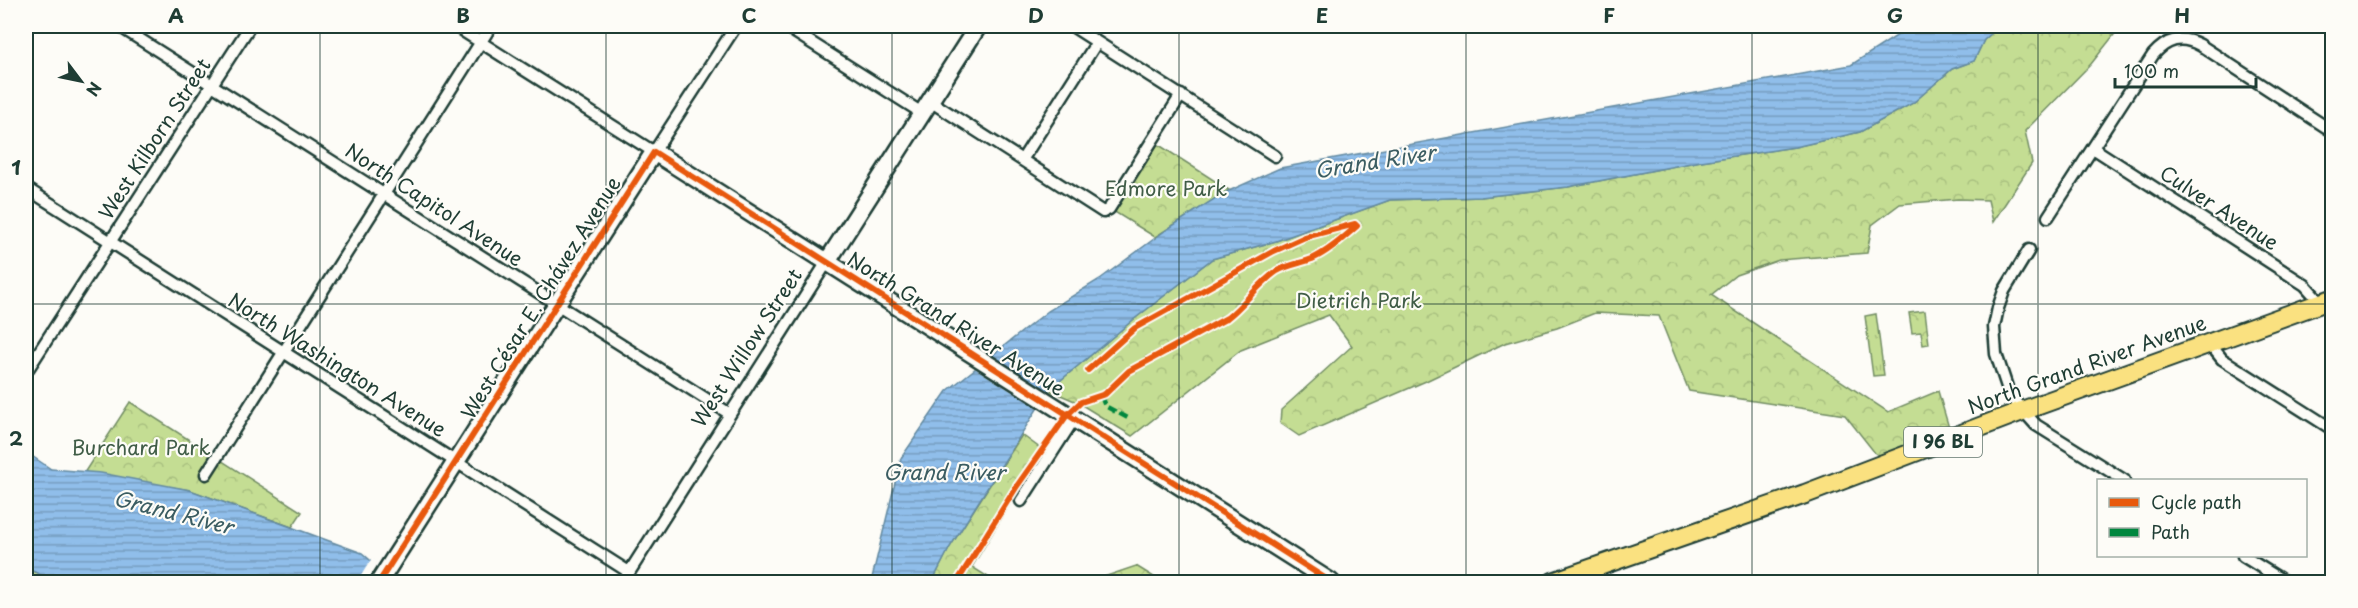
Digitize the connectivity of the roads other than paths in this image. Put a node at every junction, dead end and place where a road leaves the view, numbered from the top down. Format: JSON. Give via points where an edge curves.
{"nodes":[{"id":1,"x":119,"y":26,"type":"edge"},
{"id":2,"x":250,"y":26,"type":"edge"},
{"id":3,"x":455,"y":26,"type":"edge"},
{"id":4,"x":491,"y":26,"type":"edge"},
{"id":5,"x":736,"y":26,"type":"edge"},
{"id":6,"x":785,"y":26,"type":"edge"},
{"id":7,"x":978,"y":26,"type":"edge"},
{"id":8,"x":1072,"y":26,"type":"edge"},
{"id":9,"x":481,"y":42,"type":"junction"},
{"id":10,"x":1097,"y":42,"type":"junction"},
{"id":11,"x":212,"y":84,"type":"junction"},
{"id":12,"x":1181,"y":95,"type":"junction"},
{"id":13,"x":926,"y":107,"type":"junction"},
{"id":14,"x":2332,"y":130,"type":"edge"},
{"id":15,"x":2093,"y":148,"type":"junction"},
{"id":16,"x":654,"y":152,"type":"junction"},
{"id":17,"x":1275,"y":156,"type":"dead end"},
{"id":18,"x":1022,"y":160,"type":"junction"},
{"id":19,"x":26,"y":188,"type":"edge"},
{"id":20,"x":383,"y":194,"type":"junction"},
{"id":21,"x":2048,"y":218,"type":"dead end"},
{"id":22,"x":109,"y":242,"type":"junction"},
{"id":23,"x":2029,"y":250,"type":"dead end"},
{"id":24,"x":827,"y":262,"type":"junction"},
{"id":25,"x":2327,"y":301,"type":"edge"},
{"id":26,"x":557,"y":304,"type":"junction"},
{"id":27,"x":2210,"y":344,"type":"junction"},
{"id":28,"x":283,"y":352,"type":"junction"},
{"id":29,"x":26,"y":372,"type":"edge"},
{"id":30,"x":2022,"y":411,"type":"junction"},
{"id":31,"x":730,"y":414,"type":"junction"},
{"id":32,"x":1069,"y":416,"type":"junction"},
{"id":33,"x":2332,"y":429,"type":"edge"},
{"id":34,"x":457,"y":462,"type":"junction"},
{"id":35,"x":206,"y":474,"type":"dead end"},
{"id":36,"x":2122,"y":479,"type":"edge"},
{"id":37,"x":1021,"y":501,"type":"dead end"},
{"id":38,"x":2246,"y":557,"type":"edge"},
{"id":39,"x":629,"y":572,"type":"junction"},
{"id":40,"x":379,"y":582,"type":"edge"},
{"id":41,"x":623,"y":582,"type":"edge"},
{"id":42,"x":1331,"y":582,"type":"edge"},
{"id":43,"x":1552,"y":582,"type":"edge"},
{"id":44,"x":2285,"y":582,"type":"edge"}],
"edges":[{"from":1,"to":11,"type":"street","name":"North Capitol Avenue"},
{"from":2,"to":11,"type":"street","name":"West Kilborn Street"},
{"from":3,"to":9,"type":"street"},
{"from":4,"to":9,"type":"street"},
{"from":5,"to":16,"type":"street","name":"West César E. Chávez Avenue"},
{"from":6,"to":13,"type":"street"},
{"from":7,"to":13,"type":"street","name":"West Willow Street"},
{"from":8,"to":10,"type":"street"},
{"from":9,"to":16,"type":"street"},
{"from":9,"to":20,"type":"street"},
{"from":10,"to":12,"type":"street"},
{"from":10,"to":18,"type":"street"},
{"from":11,"to":20,"type":"street","name":"North Capitol Avenue"},
{"from":11,"to":22,"type":"street","name":"West Kilborn Street"},
{"from":12,"to":17,"type":"street"},
{"from":12,"to":18,"type":"street","via":[[1109,209],[1103,212]]},
{"from":13,"to":18,"type":"street"},
{"from":13,"to":24,"type":"street","name":"West Willow Street"},
{"from":14,"to":15,"type":"street","via":[[2200,45],[2180,39],[2169,40],[2153,55]]},
{"from":15,"to":21,"type":"street"},
{"from":15,"to":25,"type":"street","name":"Culver Avenue"},
{"from":16,"to":24,"type":"street","name":"North Grand River Avenue"},
{"from":16,"to":26,"type":"street","name":"West César E. Chávez Avenue"},
{"from":19,"to":22,"type":"street","name":"North Washington Avenue"},
{"from":20,"to":26,"type":"street","name":"North Capitol Avenue"},
{"from":20,"to":28,"type":"street"},
{"from":22,"to":28,"type":"street","name":"North Washington Avenue"},
{"from":22,"to":29,"type":"street","name":"West Kilborn Street"},
{"from":23,"to":30,"type":"street","via":[[2004,291],[1994,327],[2002,376]]},
{"from":24,"to":31,"type":"street","name":"West Willow Street"},
{"from":24,"to":32,"type":"street","name":"North Grand River Avenue"},
{"from":25,"to":27,"type":"main road","name":"North Grand River Avenue","number":"I 96 BL"},
{"from":26,"to":31,"type":"street","name":"North Capitol Avenue"},
{"from":26,"to":34,"type":"street","name":"West César E. Chávez Avenue"},
{"from":27,"to":30,"type":"main road","name":"North Grand River Avenue","number":"I 96 BL"},
{"from":27,"to":33,"type":"street","via":[[2222,359]]},
{"from":28,"to":34,"type":"street","name":"North Washington Avenue"},
{"from":28,"to":35,"type":"street"},
{"from":30,"to":36,"type":"street","via":[[2036,425]]},
{"from":30,"to":43,"type":"main road","name":"North Grand River Avenue","number":"I 96 BL","via":[[1805,494]]},
{"from":31,"to":39,"type":"street","name":"West Willow Street"},
{"from":32,"to":37,"type":"street"},
{"from":32,"to":42,"type":"street","name":"North Grand River Avenue"},
{"from":34,"to":39,"type":"street","name":"North Washington Avenue"},
{"from":34,"to":40,"type":"street","name":"West César E. Chávez Avenue"},
{"from":38,"to":44,"type":"street"},
{"from":39,"to":41,"type":"street","name":"West Willow Street"}]}
